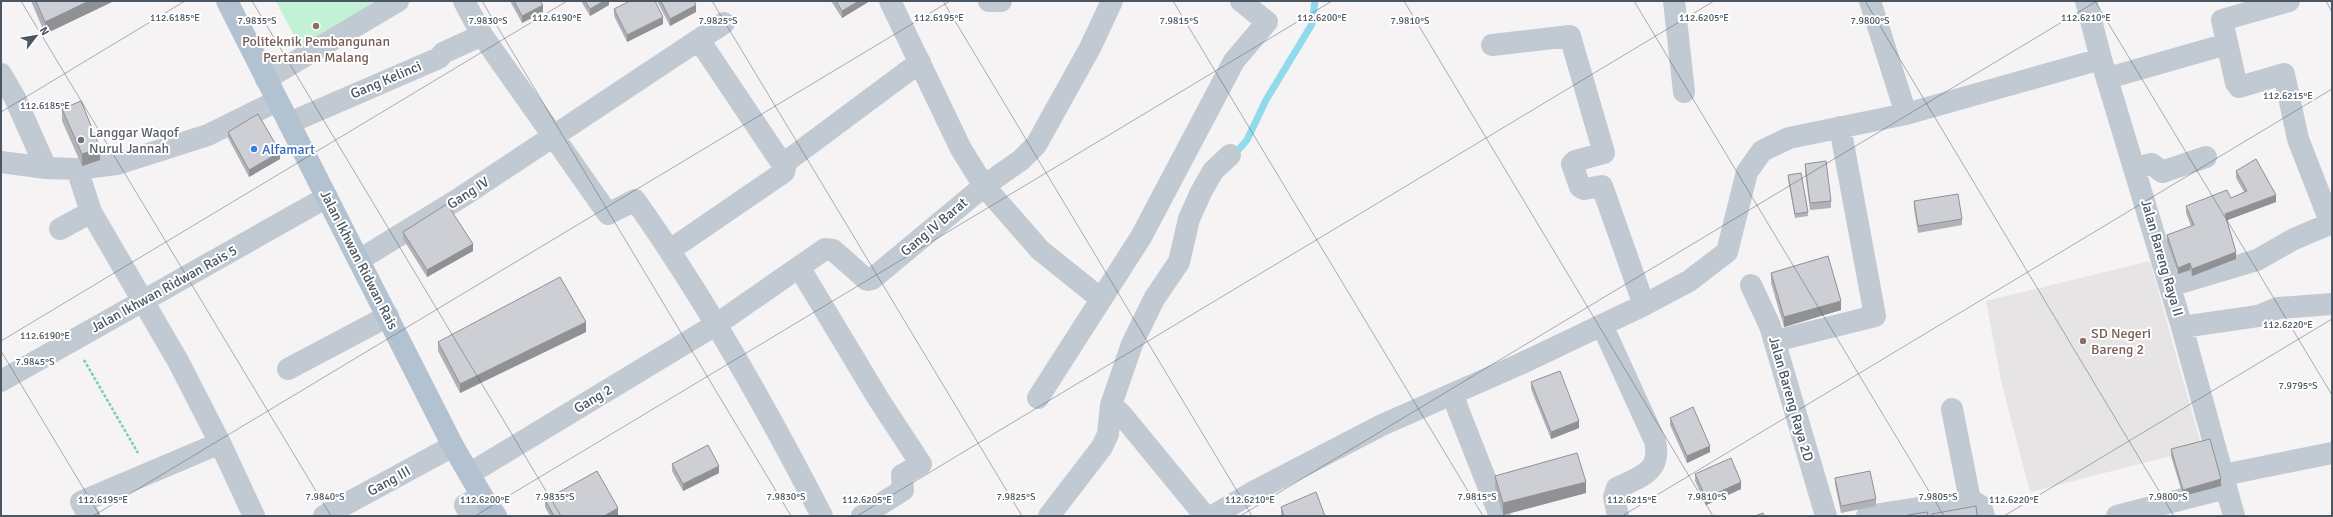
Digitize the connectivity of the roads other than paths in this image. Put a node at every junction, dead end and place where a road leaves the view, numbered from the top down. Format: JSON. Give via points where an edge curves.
{"nodes":[{"id":1,"x":227,"y":1,"type":"edge"},
{"id":2,"x":398,"y":1,"type":"edge"},
{"id":3,"x":464,"y":1,"type":"edge"},
{"id":4,"x":890,"y":1,"type":"edge"},
{"id":5,"x":988,"y":1,"type":"edge"},
{"id":6,"x":1001,"y":1,"type":"edge"},
{"id":7,"x":1112,"y":1,"type":"edge"},
{"id":8,"x":1241,"y":1,"type":"edge"},
{"id":9,"x":1674,"y":1,"type":"edge"},
{"id":10,"x":1870,"y":1,"type":"edge"},
{"id":11,"x":2086,"y":1,"type":"edge"},
{"id":12,"x":2289,"y":1,"type":"edge"},
{"id":13,"x":724,"y":23,"type":"dead end"},
{"id":14,"x":482,"y":35,"type":"junction"},
{"id":15,"x":699,"y":40,"type":"junction"},
{"id":16,"x":2227,"y":44,"type":"junction"},
{"id":17,"x":1492,"y":45,"type":"dead end"},
{"id":18,"x":920,"y":62,"type":"junction"},
{"id":19,"x":2105,"y":69,"type":"junction"},
{"id":20,"x":1,"y":74,"type":"edge"},
{"id":21,"x":266,"y":79,"type":"junction"},
{"id":22,"x":1684,"y":92,"type":"dead end"},
{"id":23,"x":277,"y":101,"type":"junction"},
{"id":24,"x":1906,"y":114,"type":"junction"},
{"id":25,"x":289,"y":123,"type":"junction"},
{"id":26,"x":1840,"y":127,"type":"junction"},
{"id":27,"x":554,"y":135,"type":"junction"},
{"id":28,"x":1230,"y":155,"type":"dead end"},
{"id":29,"x":2206,"y":157,"type":"dead end"},
{"id":30,"x":1,"y":162,"type":"edge"},
{"id":31,"x":784,"y":164,"type":"junction"},
{"id":32,"x":46,"y":168,"type":"junction"},
{"id":33,"x":2135,"y":168,"type":"junction"},
{"id":34,"x":77,"y":169,"type":"junction"},
{"id":35,"x":984,"y":186,"type":"junction"},
{"id":36,"x":327,"y":197,"type":"junction"},
{"id":37,"x":91,"y":212,"type":"junction"},
{"id":38,"x":2332,"y":223,"type":"edge"},
{"id":39,"x":60,"y":229,"type":"dead end"},
{"id":40,"x":670,"y":250,"type":"junction"},
{"id":41,"x":359,"y":260,"type":"junction"},
{"id":42,"x":799,"y":267,"type":"junction"},
{"id":43,"x":1751,"y":285,"type":"dead end"},
{"id":44,"x":2170,"y":286,"type":"junction"},
{"id":45,"x":1101,"y":298,"type":"junction"},
{"id":46,"x":142,"y":302,"type":"junction"},
{"id":47,"x":2332,"y":304,"type":"edge"},
{"id":48,"x":1644,"y":305,"type":"junction"},
{"id":49,"x":388,"y":316,"type":"junction"},
{"id":50,"x":717,"y":324,"type":"junction"},
{"id":51,"x":1602,"y":325,"type":"junction"},
{"id":52,"x":2182,"y":327,"type":"junction"},
{"id":53,"x":1775,"y":341,"type":"junction"},
{"id":54,"x":288,"y":369,"type":"dead end"},
{"id":55,"x":1,"y":382,"type":"edge"},
{"id":56,"x":1454,"y":394,"type":"junction"},
{"id":57,"x":1038,"y":398,"type":"dead end"},
{"id":58,"x":1116,"y":409,"type":"junction"},
{"id":59,"x":1952,"y":410,"type":"dead end"},
{"id":60,"x":220,"y":443,"type":"junction"},
{"id":61,"x":453,"y":446,"type":"junction"},
{"id":62,"x":2332,"y":453,"type":"edge"},
{"id":63,"x":469,"y":474,"type":"junction"},
{"id":64,"x":2225,"y":482,"type":"junction"},
{"id":65,"x":482,"y":496,"type":"junction"},
{"id":66,"x":1970,"y":500,"type":"junction"},
{"id":67,"x":89,"y":516,"type":"edge"},
{"id":68,"x":254,"y":516,"type":"edge"},
{"id":69,"x":324,"y":516,"type":"edge"},
{"id":70,"x":471,"y":516,"type":"edge"},
{"id":71,"x":496,"y":516,"type":"edge"},
{"id":72,"x":822,"y":516,"type":"edge"},
{"id":73,"x":862,"y":516,"type":"edge"},
{"id":74,"x":1049,"y":516,"type":"edge"},
{"id":75,"x":1205,"y":516,"type":"edge"},
{"id":76,"x":1213,"y":516,"type":"edge"},
{"id":77,"x":1500,"y":516,"type":"edge"},
{"id":78,"x":1618,"y":516,"type":"edge"},
{"id":79,"x":1826,"y":516,"type":"edge"},
{"id":80,"x":1868,"y":516,"type":"edge"},
{"id":81,"x":1984,"y":516,"type":"edge"},
{"id":82,"x":2117,"y":516,"type":"edge"},
{"id":83,"x":2234,"y":516,"type":"edge"}],
"edges":[{"from":1,"to":21,"type":"main road","name":"Jalan Ikhwan Ridwan Rais"},
{"from":2,"to":21,"type":"street"},
{"from":3,"to":14,"type":"street"},
{"from":4,"to":18,"type":"street"},
{"from":5,"to":6,"type":"street"},
{"from":7,"to":35,"type":"street","via":[[1090,48],[1036,144],[1021,160]]},
{"from":8,"to":45,"type":"street","via":[[1267,22],[1234,61],[1141,237]]},
{"from":9,"to":22,"type":"street"},
{"from":10,"to":24,"type":"street"},
{"from":11,"to":19,"type":"street","name":"Jalan Bareng Raya II"},
{"from":12,"to":16,"type":"street","via":[[2222,20]]},
{"from":13,"to":15,"type":"street","name":"Gang IV"},
{"from":14,"to":25,"type":"street","name":"Gang Kelinci","via":[[443,53],[439,58]]},
{"from":14,"to":27,"type":"street"},
{"from":15,"to":27,"type":"street","name":"Gang IV"},
{"from":15,"to":31,"type":"street","via":[[742,107]]},
{"from":16,"to":19,"type":"street"},
{"from":16,"to":38,"type":"street","via":[[2239,87],[2284,74],[2298,139]]},
{"from":17,"to":48,"type":"street","via":[[1570,36],[1604,152],[1572,164],[1580,187],[1584,189],[1602,186]]},
{"from":18,"to":31,"type":"street"},
{"from":18,"to":35,"type":"street","via":[[961,149]]},
{"from":19,"to":24,"type":"street"},
{"from":19,"to":33,"type":"street","name":"Jalan Bareng Raya II"},
{"from":20,"to":32,"type":"street","via":[[15,98]]},
{"from":21,"to":23,"type":"main road","name":"Jalan Ikhwan Ridwan Rais"},
{"from":23,"to":25,"type":"main road","name":"Jalan Ikhwan Ridwan Rais"},
{"from":23,"to":34,"type":"street","via":[[208,135],[159,152],[118,164]]},
{"from":24,"to":26,"type":"street"},
{"from":25,"to":36,"type":"main road","name":"Jalan Ikhwan Ridwan Rais"},
{"from":26,"to":48,"type":"street","via":[[1789,138],[1762,151],[1747,172],[1727,252],[1689,281]]},
{"from":26,"to":53,"type":"street","via":[[1875,316]]},
{"from":27,"to":40,"type":"street","via":[[608,214],[634,200]]},
{"from":27,"to":41,"type":"street","name":"Gang IV","via":[[460,198]]},
{"from":28,"to":58,"type":"street","via":[[1213,171],[1201,192],[1189,219],[1179,262],[1154,299],[1132,344]]},
{"from":29,"to":33,"type":"street","via":[[2162,172],[2152,164]]},
{"from":30,"to":32,"type":"street"},
{"from":31,"to":40,"type":"street","via":[[784,172]]},
{"from":32,"to":34,"type":"street"},
{"from":33,"to":44,"type":"street","name":"Jalan Bareng Raya II"},
{"from":34,"to":37,"type":"street"},
{"from":35,"to":42,"type":"street","name":"Gang IV Barat","via":[[872,279],[863,278],[829,248]]},
{"from":35,"to":45,"type":"street","via":[[1040,250]]},
{"from":36,"to":41,"type":"main road","name":"Jalan Ikhwan Ridwan Rais"},
{"from":36,"to":46,"type":"street","name":"Jalan Ikhwan Ridwan Rais 5"},
{"from":37,"to":39,"type":"street"},
{"from":37,"to":46,"type":"street"},
{"from":38,"to":44,"type":"street","via":[[2294,239],[2256,260]]},
{"from":40,"to":50,"type":"street"},
{"from":41,"to":49,"type":"main road","name":"Jalan Ikhwan Ridwan Rais"},
{"from":42,"to":50,"type":"street","name":"Gang IV Barat"},
{"from":42,"to":73,"type":"street","via":[[879,400],[921,464],[902,475],[905,488],[903,490]]},
{"from":43,"to":53,"type":"street","name":"Jalan Bareng Raya 2D"},
{"from":44,"to":52,"type":"street","name":"Jalan Bareng Raya II"},
{"from":45,"to":57,"type":"street"},
{"from":46,"to":55,"type":"street","name":"Jalan Ikhwan Ridwan Rais 5"},
{"from":46,"to":60,"type":"street","via":[[178,361]]},
{"from":47,"to":52,"type":"street","via":[[2278,308],[2258,316]]},
{"from":48,"to":51,"type":"street"},
{"from":49,"to":54,"type":"street"},
{"from":49,"to":61,"type":"main road","name":"Jalan Ikhwan Ridwan Rais"},
{"from":50,"to":63,"type":"street","name":"Gang 2"},
{"from":50,"to":72,"type":"street"},
{"from":51,"to":56,"type":"street"},
{"from":51,"to":78,"type":"street","via":[[1655,440],[1658,453],[1648,472],[1617,488],[1614,497]]},
{"from":52,"to":64,"type":"street","name":"Jalan Bareng Raya II"},
{"from":53,"to":79,"type":"street","name":"Jalan Bareng Raya 2D"},
{"from":56,"to":76,"type":"street","via":[[1382,425],[1229,505]]},
{"from":56,"to":77,"type":"street"},
{"from":58,"to":74,"type":"street","via":[[1102,447]]},
{"from":58,"to":75,"type":"street"},
{"from":59,"to":66,"type":"street"},
{"from":60,"to":67,"type":"street","via":[[81,502]]},
{"from":60,"to":68,"type":"street"},
{"from":61,"to":63,"type":"main road","name":"Jalan Ikhwan Ridwan Rais"},
{"from":61,"to":69,"type":"street","name":"Gang III"},
{"from":62,"to":64,"type":"street"},
{"from":63,"to":65,"type":"main road","name":"Jalan Ikhwan Ridwan Rais"},
{"from":64,"to":82,"type":"street"},
{"from":64,"to":83,"type":"street","name":"Jalan Bareng Raya II"},
{"from":65,"to":70,"type":"street","via":[[465,505]]},
{"from":65,"to":71,"type":"main road","name":"Jalan Ikhwan Ridwan Rais"},
{"from":66,"to":80,"type":"street"},
{"from":66,"to":81,"type":"street","via":[[1981,506]]}]}
